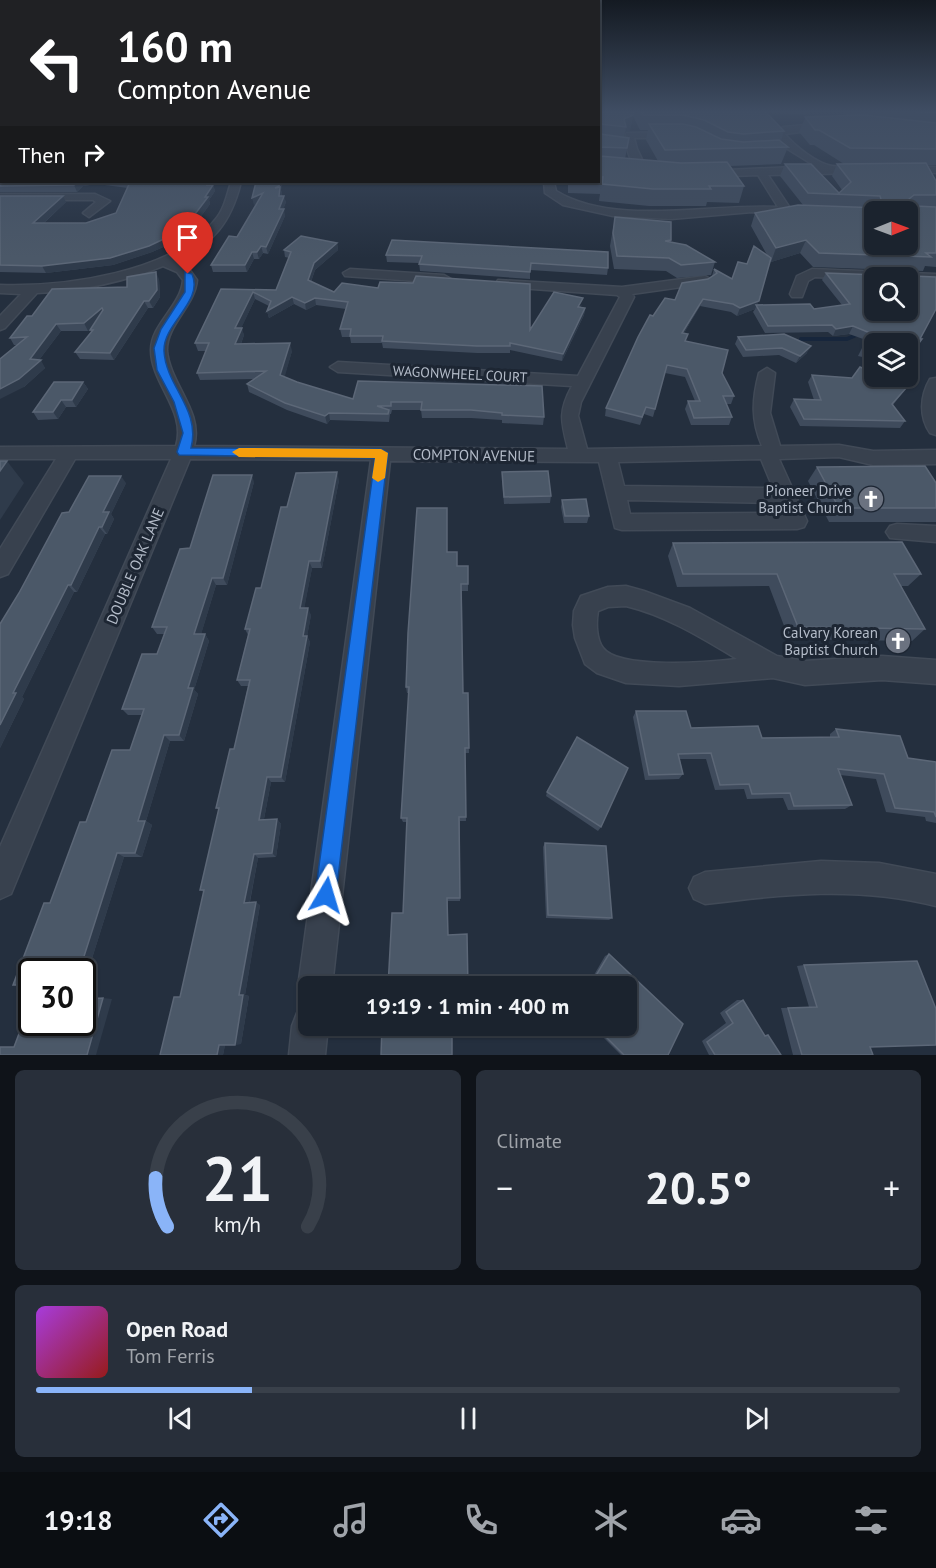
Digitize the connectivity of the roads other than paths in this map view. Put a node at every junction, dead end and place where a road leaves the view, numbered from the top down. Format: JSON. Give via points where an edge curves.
{"nodes":[{"id":1,"x":636,"y":160,"type":"edge"},
{"id":2,"x":813,"y":160,"type":"edge"},
{"id":3,"x":827,"y":169,"type":"junction"},
{"id":4,"x":936,"y":170,"type":"edge"},
{"id":5,"x":642,"y":172,"type":"edge"},
{"id":6,"x":761,"y":172,"type":"junction"},
{"id":7,"x":692,"y":174,"type":"edge"},
{"id":8,"x":236,"y":183,"type":"edge"},
{"id":9,"x":549,"y":183,"type":"edge"},
{"id":10,"x":0,"y":197,"type":"edge"},
{"id":11,"x":594,"y":209,"type":"junction"},
{"id":12,"x":787,"y":212,"type":"junction"},
{"id":13,"x":89,"y":213,"type":"dead end"},
{"id":14,"x":807,"y":213,"type":"edge"},
{"id":15,"x":708,"y":226,"type":"dead end"},
{"id":16,"x":164,"y":261,"type":"junction"},
{"id":17,"x":350,"y":273,"type":"dead end"},
{"id":18,"x":936,"y":278,"type":"edge"},
{"id":19,"x":456,"y":280,"type":"edge"},
{"id":20,"x":705,"y":280,"type":"edge"},
{"id":21,"x":491,"y":282,"type":"edge"},
{"id":22,"x":0,"y":289,"type":"edge"},
{"id":23,"x":33,"y":290,"type":"junction"},
{"id":24,"x":625,"y":294,"type":"junction"},
{"id":25,"x":796,"y":294,"type":"dead end"},
{"id":26,"x":0,"y":325,"type":"edge"},
{"id":27,"x":338,"y":367,"type":"dead end"},
{"id":28,"x":767,"y":373,"type":"dead end"},
{"id":29,"x":582,"y":381,"type":"junction"},
{"id":30,"x":936,"y":383,"type":"edge"},
{"id":31,"x":936,"y":429,"type":"edge"},
{"id":32,"x":936,"y":444,"type":"edge"},
{"id":33,"x":839,"y":451,"type":"junction"},
{"id":34,"x":183,"y":452,"type":"junction"},
{"id":35,"x":770,"y":452,"type":"junction"},
{"id":36,"x":0,"y":453,"type":"edge"},
{"id":37,"x":69,"y":453,"type":"junction"},
{"id":38,"x":381,"y":453,"type":"junction"},
{"id":39,"x":579,"y":456,"type":"junction"},
{"id":40,"x":607,"y":456,"type":"junction"},
{"id":41,"x":936,"y":457,"type":"edge"},
{"id":42,"x":616,"y":493,"type":"junction"},
{"id":43,"x":786,"y":496,"type":"junction"},
{"id":44,"x":897,"y":532,"type":"dead end"},
{"id":45,"x":936,"y":534,"type":"edge"},
{"id":46,"x":0,"y":568,"type":"edge"},
{"id":47,"x":773,"y":667,"type":"junction"},
{"id":48,"x":936,"y":672,"type":"edge"},
{"id":49,"x":0,"y":883,"type":"edge"},
{"id":50,"x":705,"y":888,"type":"dead end"},
{"id":51,"x":936,"y":890,"type":"edge"},
{"id":52,"x":316,"y":976,"type":"edge"},
{"id":53,"x":309,"y":1036,"type":"edge"},
{"id":54,"x":307,"y":1055,"type":"edge"}],
"edges":[{"from":1,"to":5,"type":"street"},
{"from":2,"to":3,"type":"street"},
{"from":3,"to":4,"type":"street"},
{"from":3,"to":6,"type":"street"},
{"from":6,"to":7,"type":"street","via":[[736,178]]},
{"from":6,"to":12,"type":"street"},
{"from":8,"to":16,"type":"street","via":[[220,224]]},
{"from":9,"to":11,"type":"street","via":[[551,193],[558,199]]},
{"from":10,"to":13,"type":"street","via":[[96,197],[105,201]]},
{"from":11,"to":12,"type":"street","via":[[728,218],[750,205]]},
{"from":11,"to":15,"type":"street","via":[[597,217],[607,220]]},
{"from":12,"to":14,"type":"street"},
{"from":16,"to":23,"type":"street","via":[[111,278]]},
{"from":16,"to":34,"type":"street","name":"DOUBLE OAK LANE","via":[[182,269],[190,280],[189,292],[159,348],[162,370],[179,402],[189,433]]},
{"from":17,"to":19,"type":"street"},
{"from":18,"to":25,"type":"street","via":[[812,273],[802,279]]},
{"from":20,"to":24,"type":"street"},
{"from":21,"to":24,"type":"street"},
{"from":22,"to":23,"type":"street"},
{"from":23,"to":26,"type":"street"},
{"from":24,"to":29,"type":"street"},
{"from":27,"to":29,"type":"street","name":"WAGONWHEEL COURT"},
{"from":28,"to":35,"type":"street","via":[[759,404]]},
{"from":29,"to":39,"type":"street","via":[[569,416]]},
{"from":30,"to":31,"type":"street","via":[[930,398]]},
{"from":32,"to":33,"type":"street","name":"COMPTON AVENUE","via":[[866,446]]},
{"from":33,"to":35,"type":"street","name":"COMPTON AVENUE"},
{"from":33,"to":41,"type":"street","name":"COMPTON AVENUE","via":[[873,458]]},
{"from":34,"to":37,"type":"street","name":"COMPTON AVENUE"},
{"from":34,"to":38,"type":"street","name":"COMPTON AVENUE"},
{"from":34,"to":49,"type":"street","name":"DOUBLE OAK LANE"},
{"from":35,"to":40,"type":"street","name":"COMPTON AVENUE"},
{"from":35,"to":43,"type":"street"},
{"from":36,"to":37,"type":"street","name":"COMPTON AVENUE"},
{"from":37,"to":46,"type":"street"},
{"from":38,"to":39,"type":"street","name":"COMPTON AVENUE"},
{"from":38,"to":52,"type":"street"},
{"from":39,"to":40,"type":"street","name":"COMPTON AVENUE"},
{"from":40,"to":42,"type":"street"},
{"from":42,"to":43,"type":"street"},
{"from":42,"to":43,"type":"street","via":[[622,522],[797,521]]},
{"from":44,"to":45,"type":"street"},
{"from":47,"to":47,"type":"street","via":[[680,674],[610,667],[594,657],[584,614],[589,603],[608,597],[643,599]]},
{"from":47,"to":48,"type":"street","via":[[805,673],[882,668]]},
{"from":50,"to":51,"type":"street","via":[[808,876],[863,876]]},
{"from":53,"to":54,"type":"street"}]}
